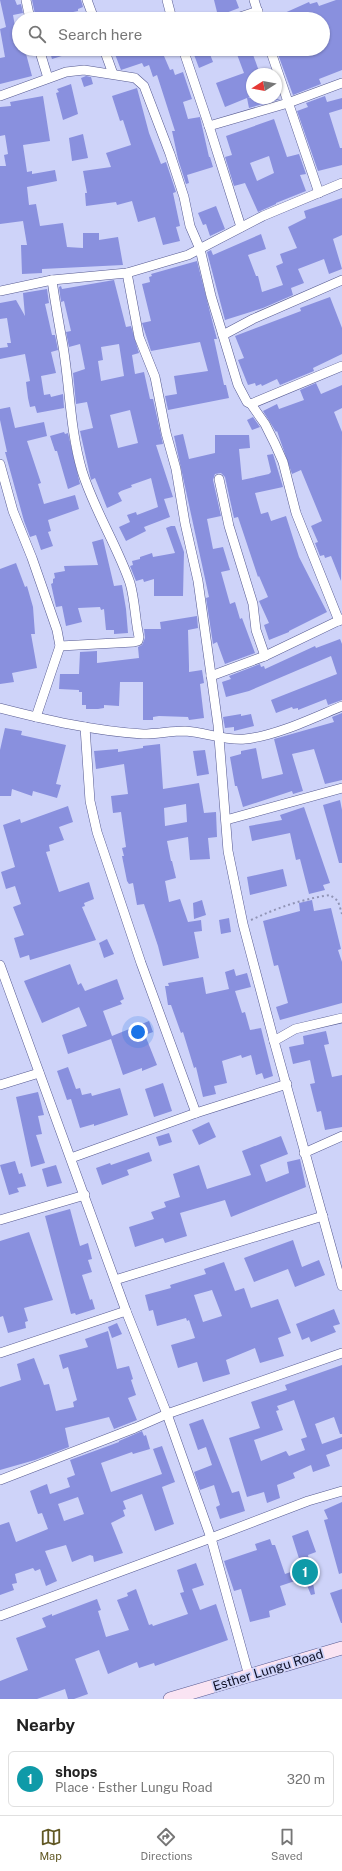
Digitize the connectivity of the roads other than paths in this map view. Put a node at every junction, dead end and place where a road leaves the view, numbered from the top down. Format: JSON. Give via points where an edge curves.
{"nodes":[{"id":1,"x":26,"y":0,"type":"edge"},
{"id":2,"x":87,"y":0,"type":"edge"},
{"id":3,"x":166,"y":0,"type":"edge"},
{"id":4,"x":254,"y":0,"type":"edge"},
{"id":5,"x":29,"y":12,"type":"edge"},
{"id":6,"x":91,"y":12,"type":"edge"},
{"id":7,"x":170,"y":12,"type":"edge"},
{"id":8,"x":258,"y":12,"type":"edge"},
{"id":9,"x":41,"y":56,"type":"edge"},
{"id":10,"x":107,"y":56,"type":"edge"},
{"id":11,"x":185,"y":56,"type":"edge"},
{"id":12,"x":272,"y":56,"type":"edge"},
{"id":13,"x":113,"y":74,"type":"junction"},
{"id":14,"x":48,"y":78,"type":"junction"},
{"id":15,"x":342,"y":83,"type":"edge"},
{"id":16,"x":0,"y":96,"type":"edge"},
{"id":17,"x":288,"y":103,"type":"junction"},
{"id":18,"x":209,"y":126,"type":"junction"},
{"id":19,"x":342,"y":183,"type":"edge"},
{"id":20,"x":319,"y":193,"type":"junction"},
{"id":21,"x":241,"y":227,"type":"junction"},
{"id":22,"x":200,"y":249,"type":"junction"},
{"id":23,"x":128,"y":273,"type":"junction"},
{"id":24,"x":52,"y":280,"type":"junction"},
{"id":25,"x":342,"y":280,"type":"edge"},
{"id":26,"x":0,"y":291,"type":"edge"},
{"id":27,"x":223,"y":336,"type":"junction"},
{"id":28,"x":342,"y":366,"type":"edge"},
{"id":29,"x":251,"y":404,"type":"junction"},
{"id":30,"x":0,"y":464,"type":"edge"},
{"id":31,"x":219,"y":479,"type":"dead end"},
{"id":32,"x":340,"y":620,"type":"edge"},
{"id":33,"x":60,"y":646,"type":"junction"},
{"id":34,"x":265,"y":656,"type":"junction"},
{"id":35,"x":211,"y":676,"type":"junction"},
{"id":36,"x":342,"y":706,"type":"edge"},
{"id":37,"x":0,"y":708,"type":"edge"},
{"id":38,"x":36,"y":717,"type":"junction"},
{"id":39,"x":85,"y":727,"type":"junction"},
{"id":40,"x":218,"y":737,"type":"junction"},
{"id":41,"x":342,"y":788,"type":"edge"},
{"id":42,"x":226,"y":820,"type":"junction"},
{"id":43,"x":0,"y":964,"type":"edge"},
{"id":44,"x":342,"y":1018,"type":"edge"},
{"id":45,"x":274,"y":1041,"type":"junction"},
{"id":46,"x":39,"y":1073,"type":"junction"},
{"id":47,"x":287,"y":1084,"type":"junction"},
{"id":48,"x":0,"y":1085,"type":"edge"},
{"id":49,"x":196,"y":1113,"type":"junction"},
{"id":50,"x":342,"y":1136,"type":"edge"},
{"id":51,"x":304,"y":1153,"type":"junction"},
{"id":52,"x":71,"y":1158,"type":"junction"},
{"id":53,"x":85,"y":1195,"type":"junction"},
{"id":54,"x":323,"y":1216,"type":"junction"},
{"id":55,"x":0,"y":1220,"type":"edge"},
{"id":56,"x":342,"y":1250,"type":"edge"},
{"id":57,"x":333,"y":1254,"type":"junction"},
{"id":58,"x":115,"y":1280,"type":"junction"},
{"id":59,"x":342,"y":1286,"type":"edge"},
{"id":60,"x":126,"y":1311,"type":"junction"},
{"id":61,"x":342,"y":1352,"type":"edge"},
{"id":62,"x":0,"y":1353,"type":"edge"},
{"id":63,"x":167,"y":1414,"type":"junction"},
{"id":64,"x":0,"y":1480,"type":"edge"},
{"id":65,"x":342,"y":1491,"type":"edge"},
{"id":66,"x":211,"y":1538,"type":"junction"},
{"id":67,"x":0,"y":1616,"type":"edge"},
{"id":68,"x":342,"y":1648,"type":"edge"},
{"id":69,"x":249,"y":1676,"type":"junction"},
{"id":70,"x":170,"y":1699,"type":"edge"}],
"edges":[{"from":1,"to":5,"type":"street"},
{"from":2,"to":6,"type":"street"},
{"from":3,"to":7,"type":"street"},
{"from":4,"to":8,"type":"street"},
{"from":9,"to":14,"type":"street"},
{"from":10,"to":13,"type":"street"},
{"from":11,"to":18,"type":"street"},
{"from":12,"to":17,"type":"street"},
{"from":13,"to":14,"type":"street","via":[[84,70]]},
{"from":13,"to":22,"type":"street","via":[[135,78],[144,86],[170,154],[190,226]]},
{"from":14,"to":16,"type":"street"},
{"from":15,"to":17,"type":"street"},
{"from":17,"to":18,"type":"street"},
{"from":17,"to":20,"type":"street"},
{"from":18,"to":21,"type":"street"},
{"from":19,"to":20,"type":"street"},
{"from":20,"to":21,"type":"street"},
{"from":21,"to":22,"type":"street"},
{"from":22,"to":23,"type":"street"},
{"from":22,"to":27,"type":"street"},
{"from":23,"to":24,"type":"street"},
{"from":23,"to":35,"type":"street","via":[[139,337],[155,377],[176,469],[198,581]]},
{"from":24,"to":26,"type":"street"},
{"from":24,"to":33,"type":"street","via":[[76,449],[83,473],[131,585],[139,637],[138,641],[134,642]]},
{"from":25,"to":27,"type":"street","via":[[253,319]]},
{"from":27,"to":29,"type":"street","via":[[242,394]]},
{"from":28,"to":29,"type":"street"},
{"from":29,"to":32,"type":"street","via":[[265,424],[283,462],[296,513]]},
{"from":30,"to":33,"type":"street","via":[[13,511],[32,558]]},
{"from":31,"to":34,"type":"street","via":[[229,526],[253,604],[256,630]]},
{"from":32,"to":34,"type":"street"},
{"from":33,"to":38,"type":"street"},
{"from":34,"to":35,"type":"street"},
{"from":35,"to":40,"type":"street"},
{"from":36,"to":40,"type":"street","via":[[265,735],[244,739]]},
{"from":37,"to":38,"type":"street"},
{"from":38,"to":39,"type":"street"},
{"from":39,"to":40,"type":"street","via":[[144,734],[184,731]]},
{"from":39,"to":49,"type":"street","via":[[90,801],[97,832],[141,963]]},
{"from":40,"to":42,"type":"street"},
{"from":41,"to":42,"type":"street"},
{"from":42,"to":45,"type":"street","via":[[228,851],[243,924]]},
{"from":43,"to":46,"type":"street"},
{"from":44,"to":45,"type":"street","via":[[295,1029]]},
{"from":45,"to":47,"type":"street"},
{"from":46,"to":48,"type":"street"},
{"from":46,"to":52,"type":"street"},
{"from":47,"to":49,"type":"street"},
{"from":47,"to":51,"type":"street"},
{"from":49,"to":52,"type":"street"},
{"from":50,"to":51,"type":"street"},
{"from":51,"to":54,"type":"street"},
{"from":52,"to":53,"type":"street"},
{"from":53,"to":55,"type":"street"},
{"from":53,"to":58,"type":"street"},
{"from":54,"to":57,"type":"street"},
{"from":54,"to":58,"type":"street"},
{"from":56,"to":57,"type":"street"},
{"from":57,"to":59,"type":"street"},
{"from":58,"to":60,"type":"street"},
{"from":60,"to":62,"type":"street"},
{"from":60,"to":63,"type":"street"},
{"from":61,"to":63,"type":"street"},
{"from":63,"to":64,"type":"street"},
{"from":63,"to":66,"type":"street"},
{"from":65,"to":66,"type":"street","via":[[308,1500]]},
{"from":66,"to":67,"type":"street"},
{"from":66,"to":69,"type":"street"},
{"from":68,"to":69,"type":"street","name":"Esther Lungu Road"},
{"from":69,"to":70,"type":"street","name":"Esther Lungu Road"}]}
